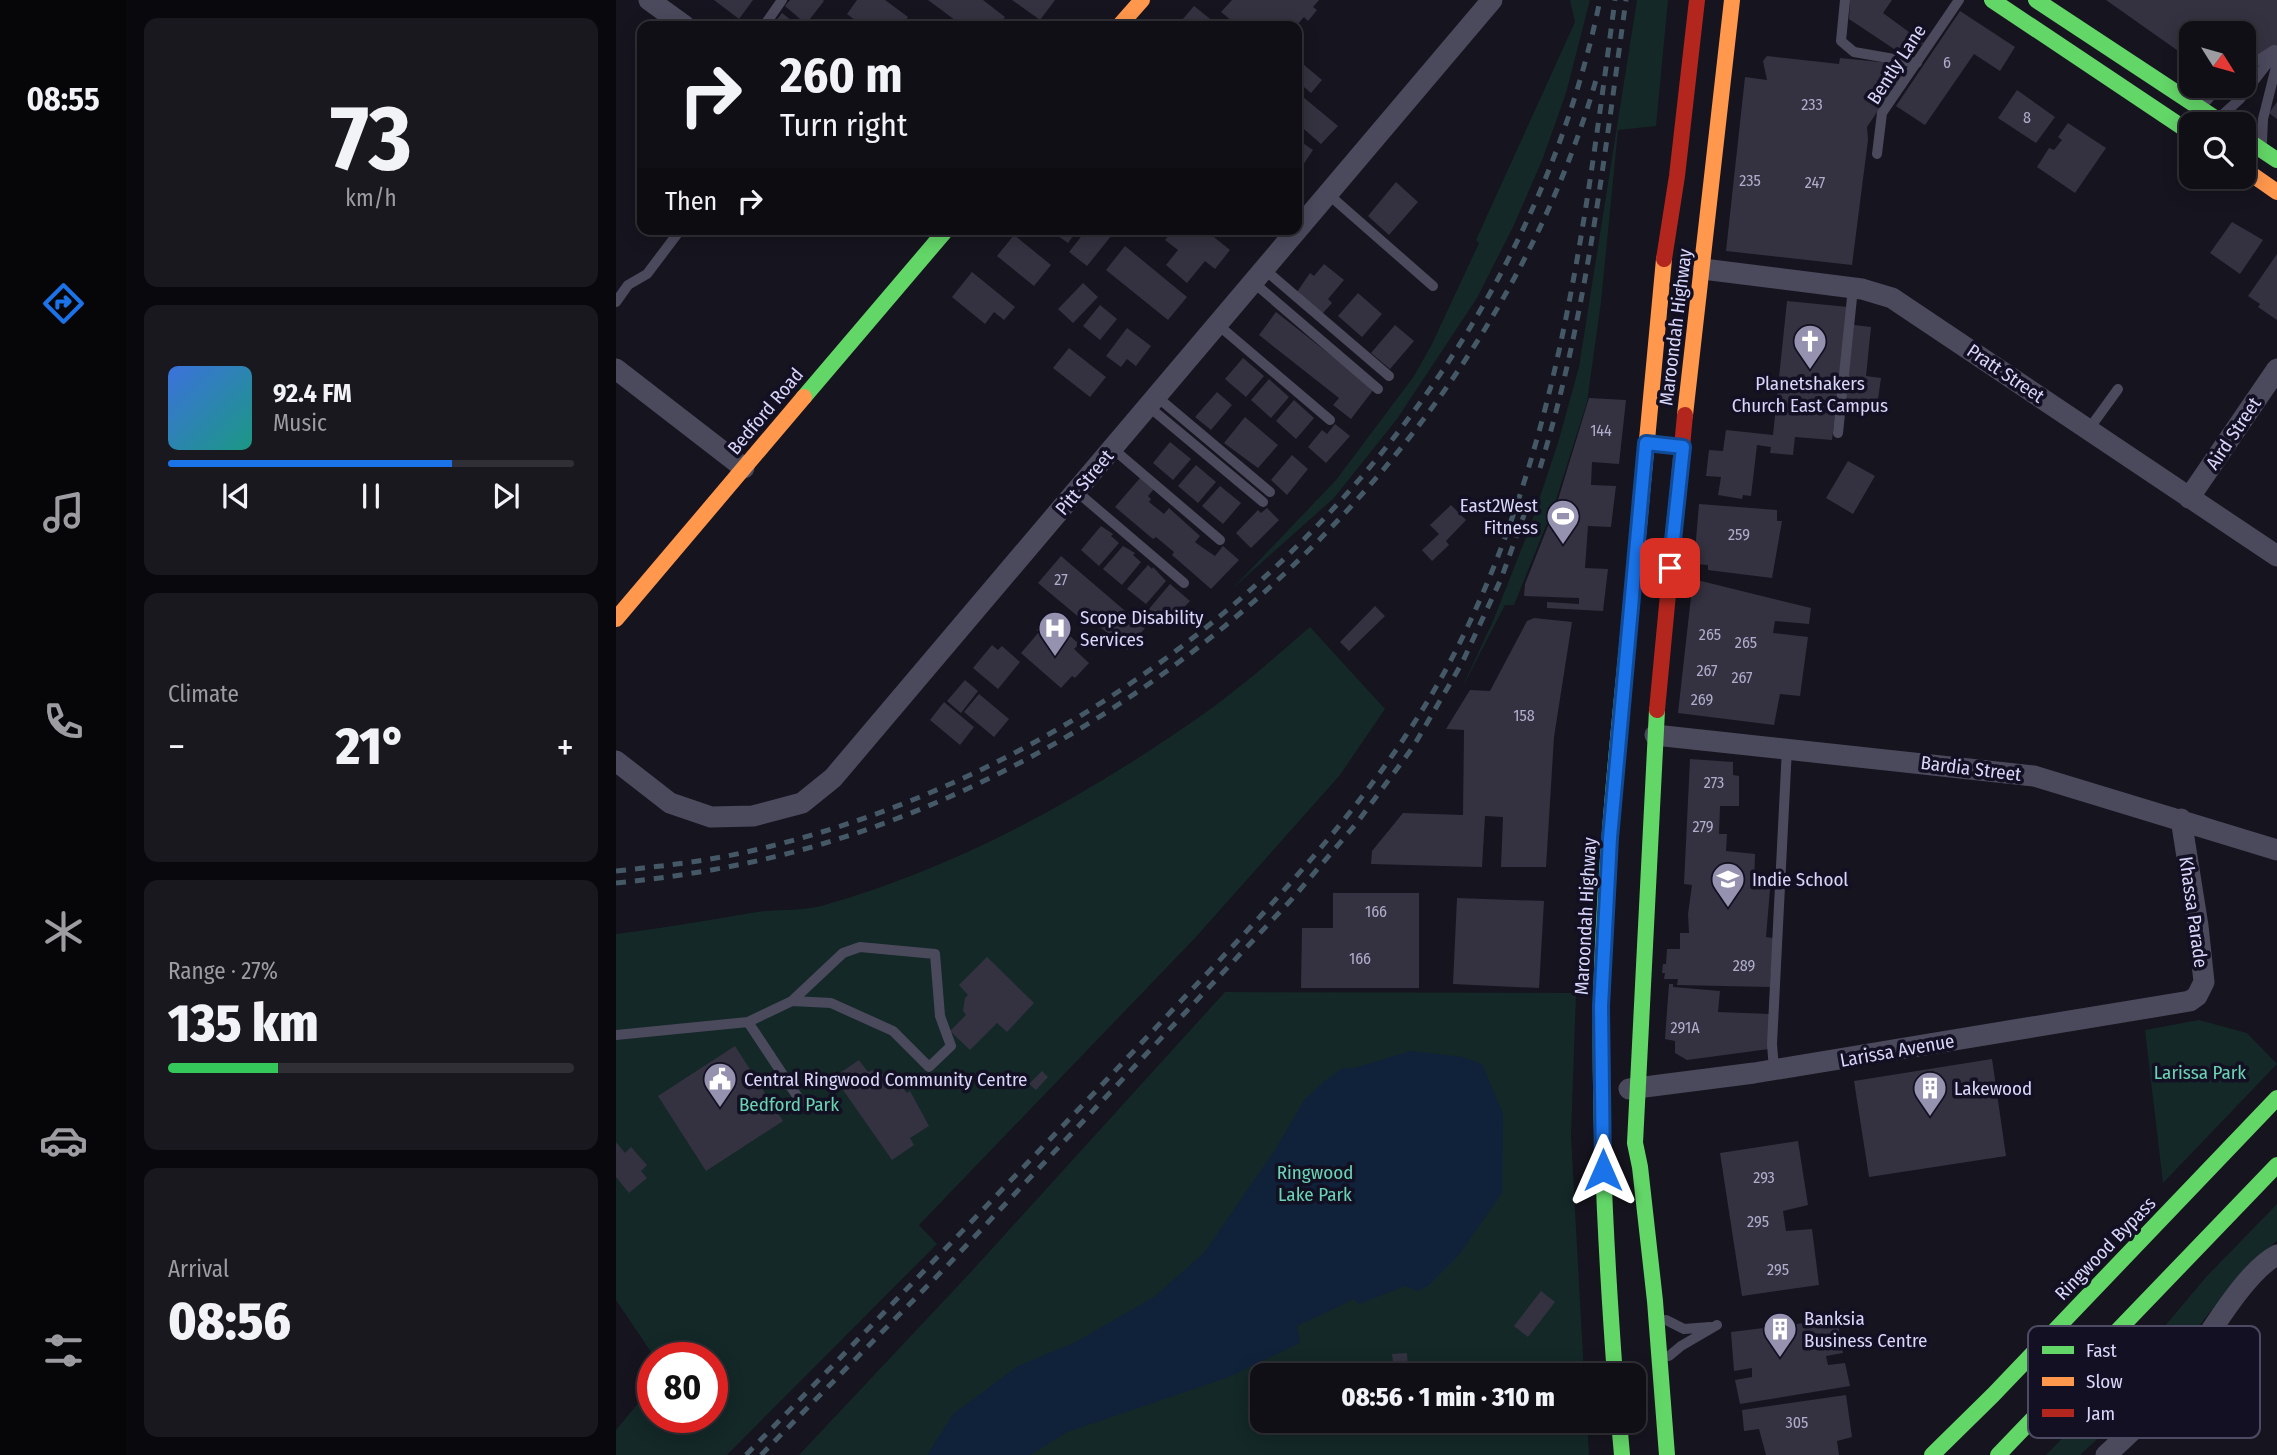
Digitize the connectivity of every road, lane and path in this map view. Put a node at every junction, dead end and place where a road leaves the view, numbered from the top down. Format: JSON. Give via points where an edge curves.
{"nodes":[{"id":1,"x":649,"y":0,"type":"edge"},
{"id":2,"x":782,"y":0,"type":"edge"},
{"id":3,"x":1142,"y":0,"type":"edge"},
{"id":4,"x":1492,"y":0,"type":"edge"},
{"id":5,"x":1697,"y":0,"type":"edge"},
{"id":6,"x":1732,"y":0,"type":"edge"},
{"id":7,"x":1845,"y":0,"type":"edge"},
{"id":8,"x":1959,"y":0,"type":"edge"},
{"id":9,"x":1992,"y":0,"type":"edge"},
{"id":10,"x":2036,"y":0,"type":"edge"},
{"id":11,"x":678,"y":21,"type":"edge"},
{"id":12,"x":767,"y":21,"type":"edge"},
{"id":13,"x":1123,"y":21,"type":"edge"},
{"id":14,"x":2277,"y":50,"type":"edge"},
{"id":15,"x":2256,"y":62,"type":"edge"},
{"id":16,"x":1917,"y":63,"type":"junction"},
{"id":17,"x":2277,"y":63,"type":"edge"},
{"id":18,"x":2193,"y":112,"type":"edge"},
{"id":19,"x":2228,"y":112,"type":"edge"},
{"id":20,"x":2179,"y":125,"type":"edge"},
{"id":21,"x":2256,"y":146,"type":"edge"},
{"id":22,"x":2262,"y":150,"type":"junction"},
{"id":23,"x":1877,"y":154,"type":"dead end"},
{"id":24,"x":2277,"y":160,"type":"edge"},
{"id":25,"x":2256,"y":177,"type":"edge"},
{"id":26,"x":2277,"y":192,"type":"edge"},
{"id":27,"x":1328,"y":194,"type":"junction"},
{"id":28,"x":1302,"y":224,"type":"edge"},
{"id":29,"x":676,"y":235,"type":"edge"},
{"id":30,"x":942,"y":235,"type":"edge"},
{"id":31,"x":1293,"y":235,"type":"edge"},
{"id":32,"x":1703,"y":269,"type":"junction"},
{"id":33,"x":1258,"y":276,"type":"junction"},
{"id":34,"x":1433,"y":286,"type":"dead end"},
{"id":35,"x":1853,"y":288,"type":"junction"},
{"id":36,"x":616,"y":302,"type":"edge"},
{"id":37,"x":1217,"y":324,"type":"junction"},
{"id":38,"x":616,"y":369,"type":"edge"},
{"id":39,"x":2277,"y":369,"type":"edge"},
{"id":40,"x":1389,"y":376,"type":"dead end"},
{"id":41,"x":2118,"y":388,"type":"dead end"},
{"id":42,"x":1378,"y":389,"type":"dead end"},
{"id":43,"x":1152,"y":401,"type":"junction"},
{"id":44,"x":1331,"y":420,"type":"dead end"},
{"id":45,"x":2089,"y":429,"type":"junction"},
{"id":46,"x":1838,"y":433,"type":"dead end"},
{"id":47,"x":1664,"y":445,"type":"junction"},
{"id":48,"x":1112,"y":449,"type":"junction"},
{"id":49,"x":744,"y":468,"type":"junction"},
{"id":50,"x":1076,"y":491,"type":"junction"},
{"id":51,"x":1270,"y":492,"type":"dead end"},
{"id":52,"x":2189,"y":498,"type":"junction"},
{"id":53,"x":1263,"y":502,"type":"dead end"},
{"id":54,"x":1220,"y":540,"type":"dead end"},
{"id":55,"x":2277,"y":556,"type":"edge"},
{"id":56,"x":1184,"y":583,"type":"dead end"},
{"id":57,"x":616,"y":620,"type":"edge"},
{"id":58,"x":1655,"y":735,"type":"junction"},
{"id":59,"x":1787,"y":748,"type":"junction"},
{"id":60,"x":616,"y":761,"type":"edge"},
{"id":61,"x":2181,"y":819,"type":"junction"},
{"id":62,"x":2277,"y":850,"type":"edge"},
{"id":63,"x":792,"y":1001,"type":"junction"},
{"id":64,"x":2190,"y":1001,"type":"joint"},
{"id":65,"x":748,"y":1022,"type":"junction"},
{"id":66,"x":616,"y":1035,"type":"edge"},
{"id":67,"x":1774,"y":1070,"type":"junction"},
{"id":68,"x":1603,"y":1088,"type":"junction"},
{"id":69,"x":1637,"y":1090,"type":"junction"},
{"id":70,"x":2277,"y":1098,"type":"edge"},
{"id":71,"x":801,"y":1102,"type":"dead end"},
{"id":72,"x":2277,"y":1165,"type":"edge"},
{"id":73,"x":2277,"y":1255,"type":"edge"},
{"id":74,"x":1653,"y":1317,"type":"junction"},
{"id":75,"x":2059,"y":1326,"type":"edge"},
{"id":76,"x":2122,"y":1326,"type":"edge"},
{"id":77,"x":2214,"y":1326,"type":"edge"},
{"id":78,"x":2028,"y":1358,"type":"edge"},
{"id":79,"x":1615,"y":1363,"type":"edge"},
{"id":80,"x":1662,"y":1369,"type":"junction"},
{"id":81,"x":2028,"y":1424,"type":"edge"},
{"id":82,"x":1620,"y":1433,"type":"edge"},
{"id":83,"x":2124,"y":1438,"type":"edge"},
{"id":84,"x":1622,"y":1455,"type":"edge"},
{"id":85,"x":1667,"y":1455,"type":"edge"},
{"id":86,"x":1932,"y":1455,"type":"edge"},
{"id":87,"x":1998,"y":1455,"type":"edge"},
{"id":88,"x":2106,"y":1455,"type":"edge"}],
"edges":[{"from":1,"to":11,"type":"street"},
{"from":2,"to":12,"type":"lane"},
{"from":3,"to":13,"type":"main road"},
{"from":4,"to":27,"type":"street","name":"Pitt Street"},
{"from":5,"to":47,"type":"main road","name":"Maroondah Highway","via":[[1667,233]]},
{"from":6,"to":32,"type":"main road","name":"Maroondah Highway"},
{"from":7,"to":16,"type":"lane","via":[[1841,41],[1847,47]]},
{"from":8,"to":16,"type":"lane","name":"Bently Lane"},
{"from":9,"to":20,"type":"main road"},
{"from":10,"to":18,"type":"main road"},
{"from":14,"to":15,"type":"lane"},
{"from":14,"to":19,"type":"lane"},
{"from":16,"to":23,"type":"lane","name":"Bently Lane","via":[[1882,113]]},
{"from":17,"to":22,"type":"lane","via":[[2263,119]]},
{"from":21,"to":22,"type":"main road"},
{"from":22,"to":24,"type":"main road"},
{"from":25,"to":26,"type":"main road"},
{"from":27,"to":28,"type":"street","name":"Pitt Street"},
{"from":27,"to":34,"type":"lane"},
{"from":29,"to":36,"type":"lane","via":[[647,274],[628,285]]},
{"from":30,"to":49,"type":"main road","name":"Bedford Road"},
{"from":31,"to":33,"type":"street","name":"Pitt Street"},
{"from":32,"to":35,"type":"street","name":"Pratt Street"},
{"from":32,"to":47,"type":"main road","name":"Maroondah Highway"},
{"from":33,"to":37,"type":"street","name":"Pitt Street"},
{"from":33,"to":40,"type":"lane"},
{"from":33,"to":42,"type":"lane"},
{"from":35,"to":45,"type":"street","name":"Pratt Street","via":[[1892,298]]},
{"from":35,"to":46,"type":"lane"},
{"from":37,"to":43,"type":"street","name":"Pitt Street"},
{"from":37,"to":44,"type":"lane"},
{"from":38,"to":49,"type":"street"},
{"from":39,"to":52,"type":"street","name":"Aird Street"},
{"from":41,"to":45,"type":"lane"},
{"from":43,"to":48,"type":"street","name":"Pitt Street"},
{"from":43,"to":51,"type":"lane"},
{"from":43,"to":53,"type":"lane"},
{"from":45,"to":52,"type":"street","name":"Pratt Street"},
{"from":47,"to":58,"type":"main road","name":"Maroondah Highway","via":[[1676,496]]},
{"from":47,"to":68,"type":"main road","name":"Maroondah Highway","via":[[1610,838],[1601,1006]]},
{"from":48,"to":50,"type":"street","name":"Pitt Street"},
{"from":48,"to":54,"type":"lane"},
{"from":49,"to":57,"type":"main road","name":"Bedford Road"},
{"from":50,"to":56,"type":"lane"},
{"from":50,"to":60,"type":"street","name":"Pitt Street","via":[[833,778],[802,803],[753,816],[711,817],[670,803]]},
{"from":52,"to":55,"type":"street","name":"Pratt Street"},
{"from":58,"to":59,"type":"street","name":"Bardia Street"},
{"from":58,"to":69,"type":"main road","name":"Maroondah Highway"},
{"from":59,"to":61,"type":"street","name":"Bardia Street","via":[[2034,776]]},
{"from":59,"to":67,"type":"lane"},
{"from":61,"to":62,"type":"street","name":"Bardia Street"},
{"from":61,"to":64,"type":"street","name":"Khassa Parade","via":[[2204,982]]},
{"from":63,"to":63,"type":"lane","via":[[843,953],[860,947],[935,954],[940,1016],[951,1046],[929,1067],[893,1031],[831,1003]]},
{"from":63,"to":65,"type":"lane"},
{"from":64,"to":67,"type":"street","name":"Larissa Avenue"},
{"from":65,"to":66,"type":"lane"},
{"from":65,"to":71,"type":"lane"},
{"from":67,"to":69,"type":"street","name":"Larissa Avenue"},
{"from":68,"to":69,"type":"street","name":"Larissa Avenue"},
{"from":68,"to":79,"type":"main road","name":"Maroondah Highway","via":[[1604,1207],[1617,1322]]},
{"from":69,"to":74,"type":"main road","name":"Maroondah Highway","via":[[1635,1143]]},
{"from":70,"to":75,"type":"main road","name":"Ringwood Bypass"},
{"from":72,"to":76,"type":"main road"},
{"from":73,"to":77,"type":"street","via":[[2255,1273]]},
{"from":74,"to":80,"type":"main road","name":"Maroondah Highway"},
{"from":74,"to":80,"type":"lane","via":[[1684,1329],[1717,1325],[1673,1352]]},
{"from":78,"to":86,"type":"main road","name":"Ringwood Bypass"},
{"from":80,"to":85,"type":"main road","name":"Maroondah Highway"},
{"from":81,"to":87,"type":"main road"},
{"from":82,"to":84,"type":"main road"},
{"from":83,"to":88,"type":"street"}]}
